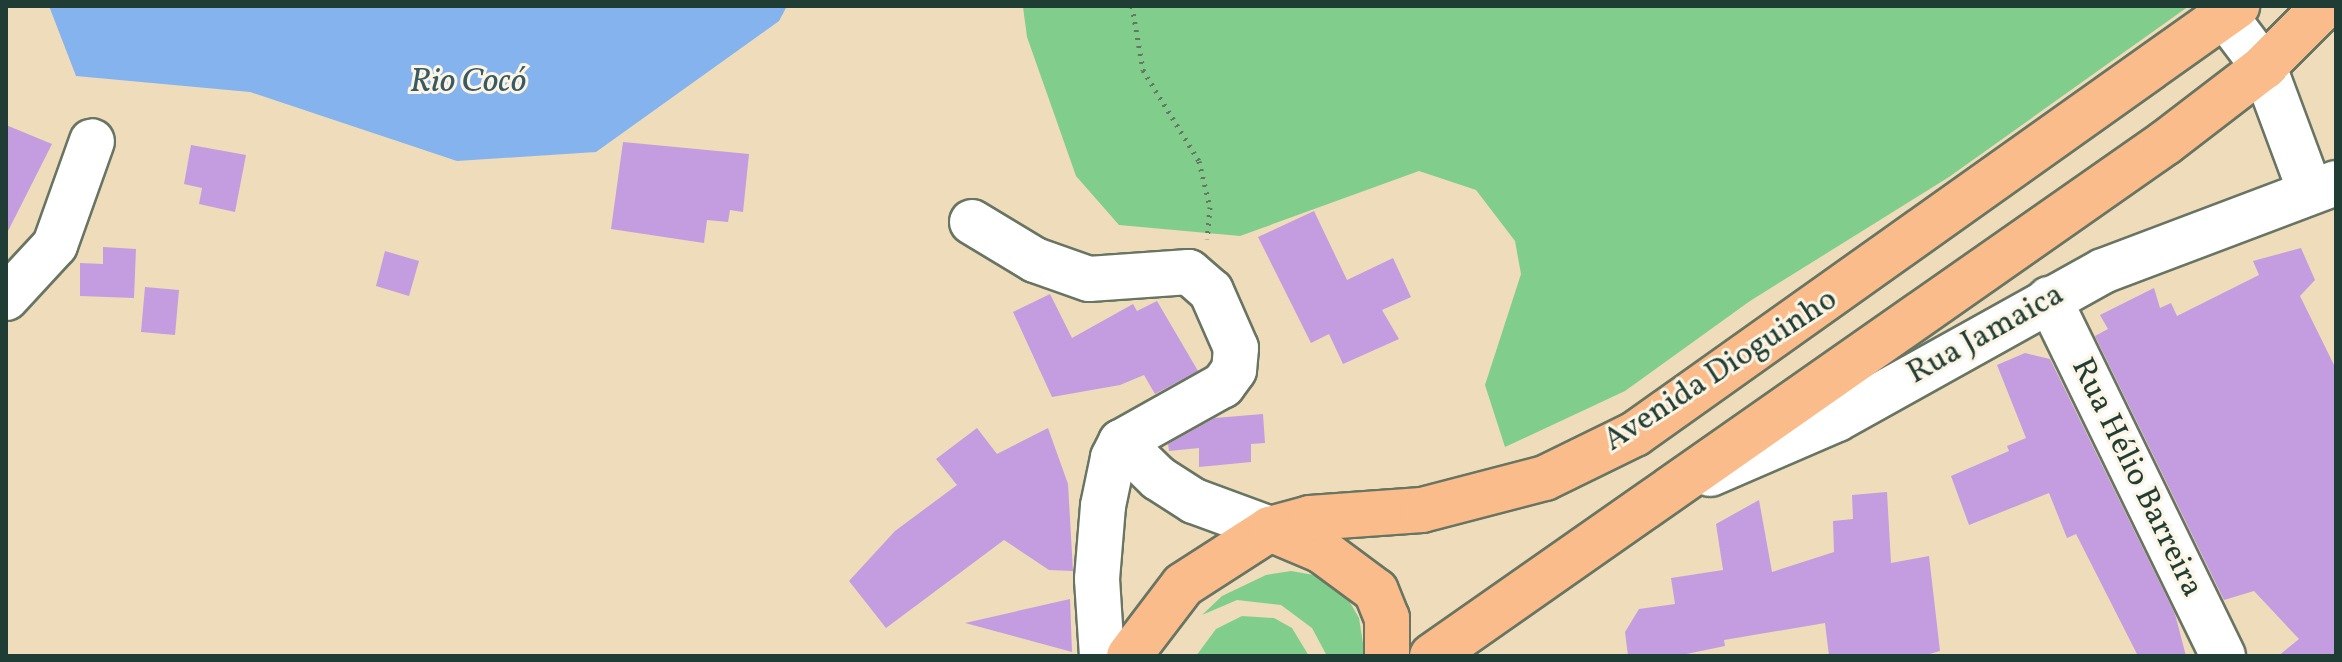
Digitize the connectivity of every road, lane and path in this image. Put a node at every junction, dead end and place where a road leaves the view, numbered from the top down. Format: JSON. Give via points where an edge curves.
{"nodes":[{"id":1,"x":1132,"y":6,"type":"edge"},
{"id":2,"x":2324,"y":6,"type":"edge"},
{"id":3,"x":2232,"y":12,"type":"edge"},
{"id":4,"x":2264,"y":67,"type":"junction"},
{"id":5,"x":92,"y":141,"type":"dead end"},
{"id":6,"x":2323,"y":187,"type":"edge"},
{"id":7,"x":972,"y":222,"type":"dead end"},
{"id":8,"x":1203,"y":284,"type":"junction"},
{"id":9,"x":6,"y":298,"type":"edge"},
{"id":10,"x":2049,"y":299,"type":"junction"},
{"id":11,"x":1121,"y":442,"type":"junction"},
{"id":12,"x":1668,"y":492,"type":"junction"},
{"id":13,"x":1270,"y":529,"type":"junction"},
{"id":14,"x":1102,"y":656,"type":"edge"},
{"id":15,"x":1129,"y":656,"type":"edge"},
{"id":16,"x":1387,"y":656,"type":"edge"},
{"id":17,"x":1432,"y":656,"type":"edge"},
{"id":18,"x":2223,"y":656,"type":"edge"}],
"edges":[{"from":1,"to":8,"type":"path","via":[[1143,70],[1199,161],[1207,192]]},
{"from":2,"to":4,"type":"main road","name":"Avenida Dioguinho"},
{"from":3,"to":4,"type":"street","name":"Rua Jamaica"},
{"from":3,"to":13,"type":"main road","name":"Avenida Dioguinho","via":[[1635,434],[1545,478],[1422,510],[1310,518]]},
{"from":4,"to":6,"type":"street","name":"Rua Jamaica"},
{"from":4,"to":12,"type":"main road","name":"Avenida Dioguinho","via":[[2165,143]]},
{"from":5,"to":9,"type":"street","via":[[55,245]]},
{"from":6,"to":10,"type":"street","name":"Rua Jamaica","via":[[2103,271]]},
{"from":7,"to":8,"type":"street","via":[[1035,260],[1089,279],[1189,272]]},
{"from":8,"to":11,"type":"street","via":[[1236,348],[1234,370],[1223,385]]},
{"from":10,"to":12,"type":"street","name":"Rua Jamaica","via":[[1837,419]]},
{"from":10,"to":18,"type":"street","name":"Rua Hélio Barreira"},
{"from":11,"to":13,"type":"street","via":[[1158,478],[1194,501]]},
{"from":11,"to":14,"type":"street","via":[[1106,479],[1103,506],[1097,579]]},
{"from":12,"to":17,"type":"main road","name":"Avenida Dioguinho"},
{"from":13,"to":15,"type":"main road","name":"Avenida Dioguinho","via":[[1183,585]]},
{"from":13,"to":16,"type":"main road","via":[[1322,551],[1376,591],[1387,618]]}]}
